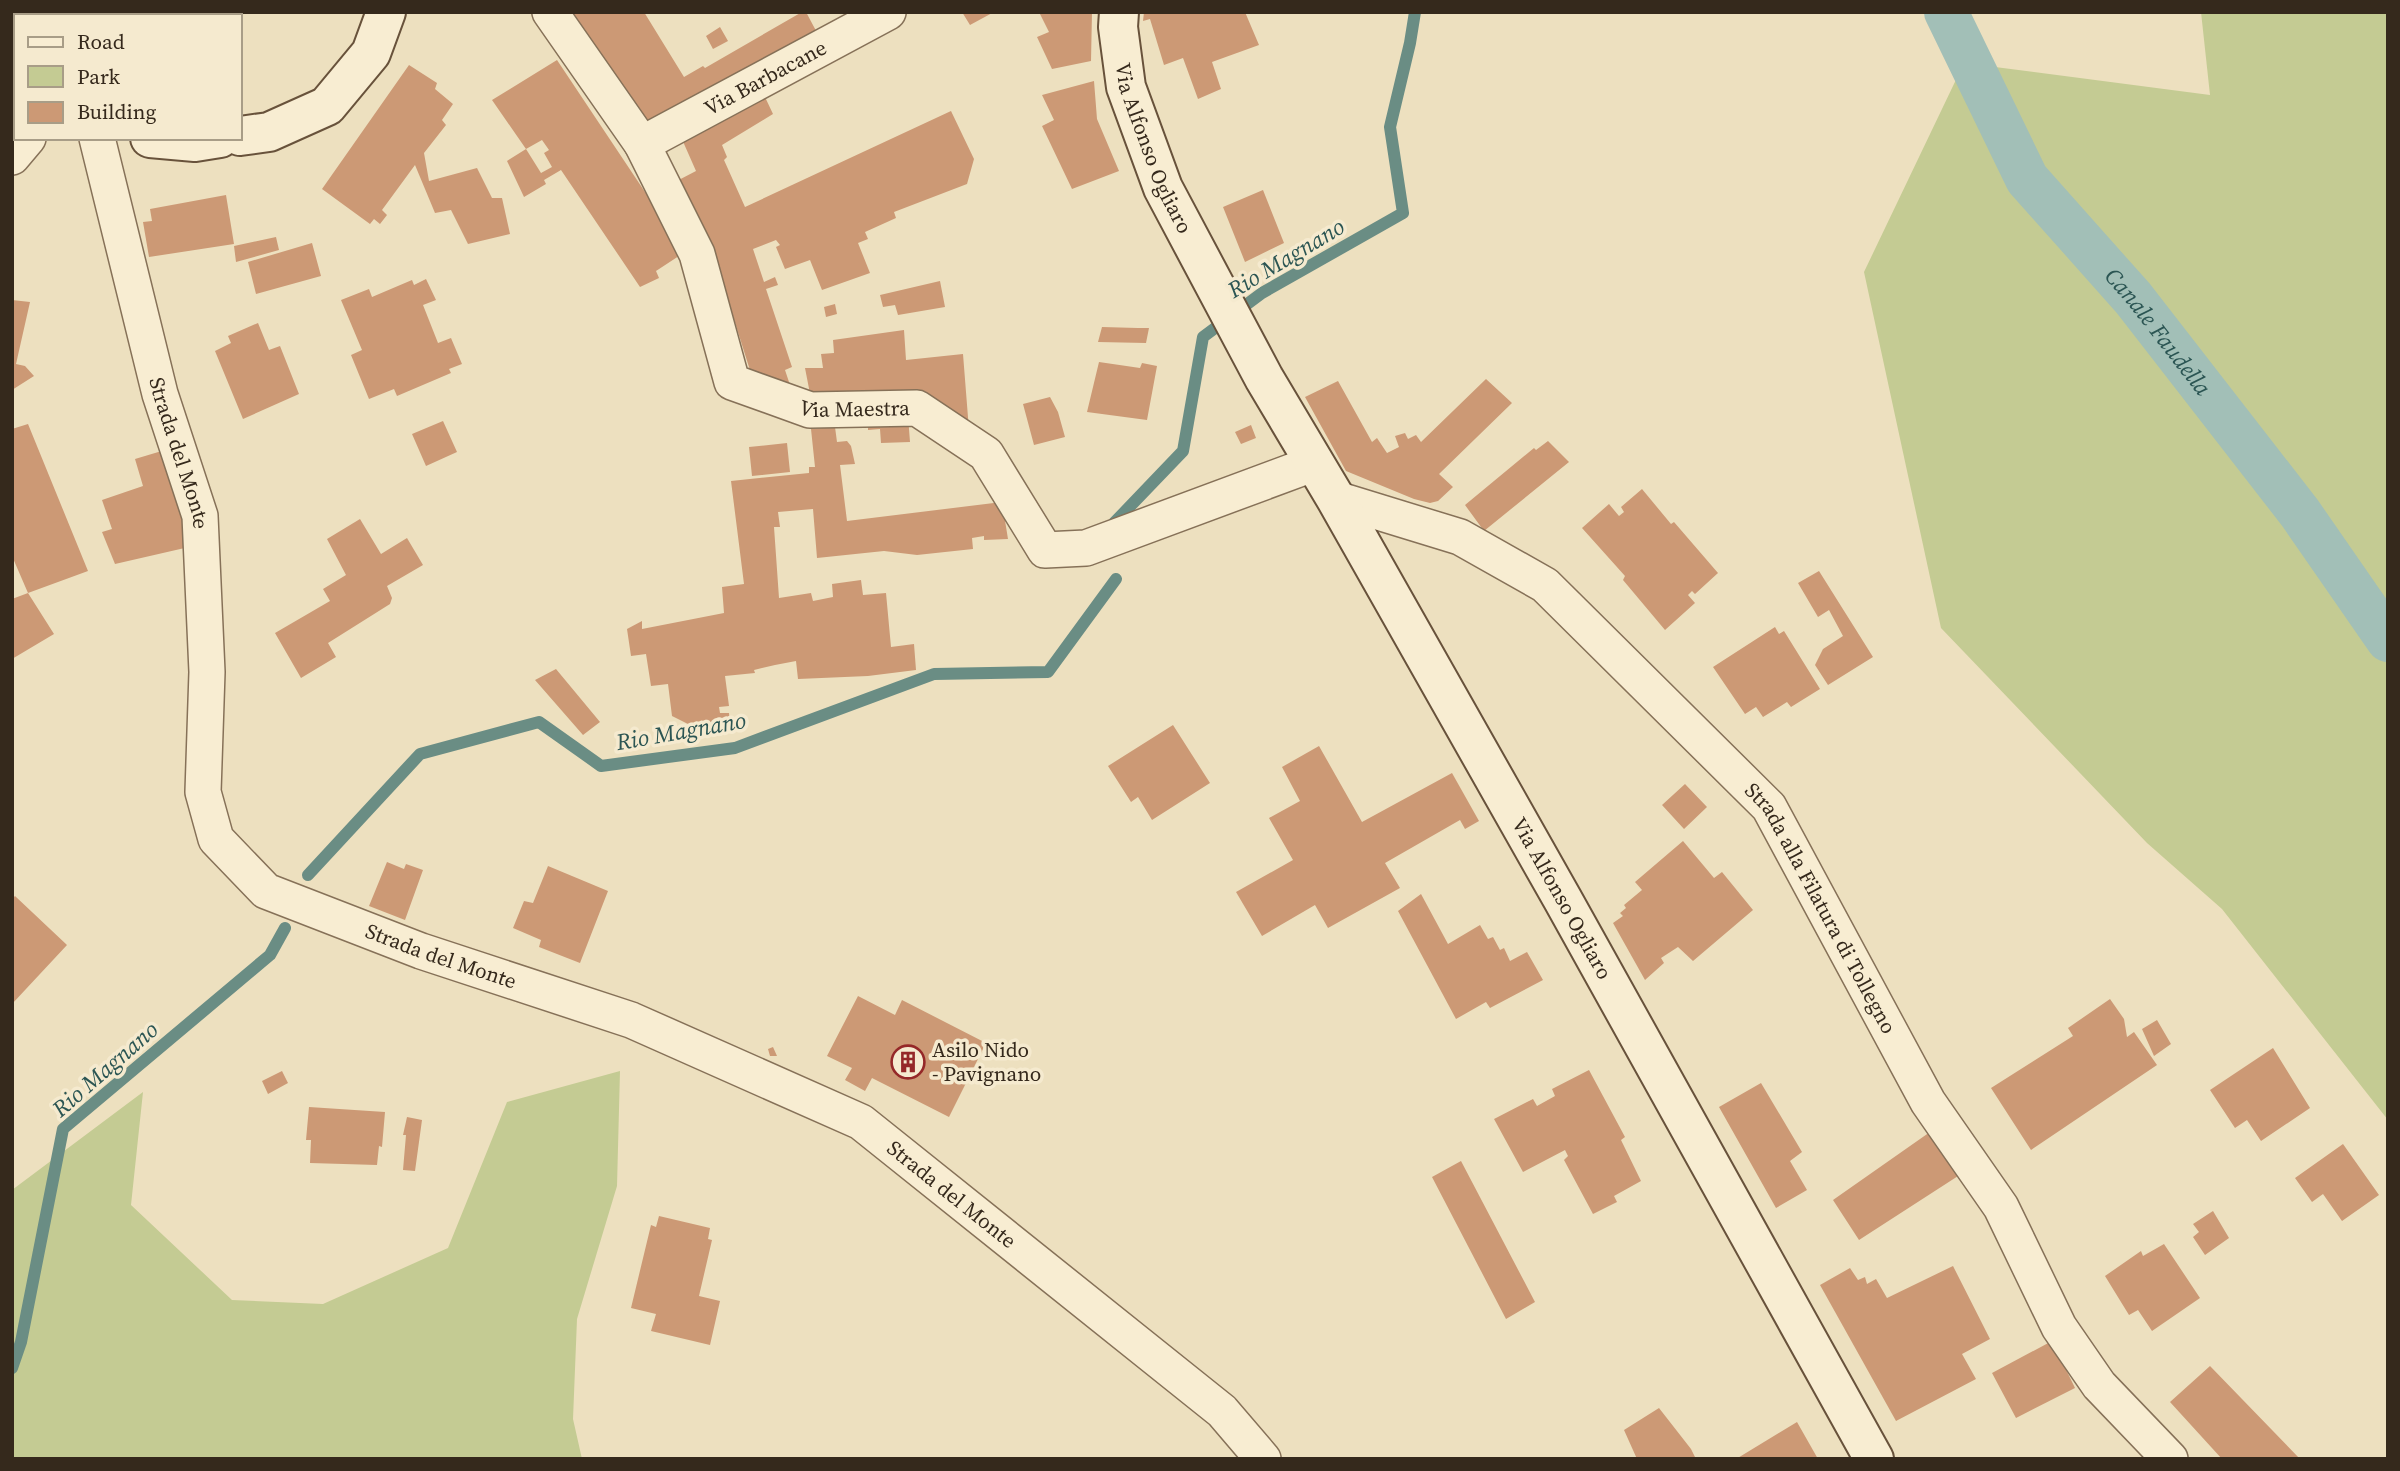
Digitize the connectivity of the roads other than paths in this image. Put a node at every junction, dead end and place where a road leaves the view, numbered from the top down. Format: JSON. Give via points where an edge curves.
{"nodes":[{"id":1,"x":386,"y":12,"type":"edge"},
{"id":2,"x":550,"y":12,"type":"edge"},
{"id":3,"x":888,"y":12,"type":"edge"},
{"id":4,"x":1119,"y":12,"type":"edge"},
{"id":5,"x":242,"y":136,"type":"edge"},
{"id":6,"x":26,"y":140,"type":"edge"},
{"id":7,"x":97,"y":140,"type":"edge"},
{"id":8,"x":172,"y":140,"type":"edge"},
{"id":9,"x":208,"y":140,"type":"edge"},
{"id":10,"x":642,"y":144,"type":"junction"},
{"id":11,"x":12,"y":157,"type":"edge"},
{"id":12,"x":1315,"y":463,"type":"junction"},
{"id":13,"x":1336,"y":499,"type":"junction"},
{"id":14,"x":1263,"y":1459,"type":"edge"},
{"id":15,"x":1874,"y":1459,"type":"edge"},
{"id":16,"x":2170,"y":1459,"type":"edge"}],
"edges":[{"from":1,"to":5,"type":"main road","via":[[371,53],[327,106],[269,132]]},
{"from":2,"to":10,"type":"street","name":"Via Maestra"},
{"from":3,"to":10,"type":"street","name":"Via Barbacane"},
{"from":4,"to":12,"type":"main road","name":"Via Alfonso Ogliaro","via":[[1126,87],[1163,188],[1264,378]]},
{"from":6,"to":11,"type":"street"},
{"from":7,"to":14,"type":"street","name":"Strada del Monte","via":[[160,394],[200,516],[207,672],[203,792],[216,839],[266,891],[421,951],[631,1020],[861,1122],[1222,1411]]},
{"from":8,"to":9,"type":"main road"},
{"from":10,"to":12,"type":"street","name":"Via Maestra","via":[[697,254],[732,382],[810,410],[917,408],[986,454],[1045,550],[1086,548]]},
{"from":12,"to":13,"type":"main road","name":"Via Alfonso Ogliaro"},
{"from":13,"to":15,"type":"main road","name":"Via Alfonso Ogliaro"},
{"from":13,"to":16,"type":"street","name":"Strada alla Filatura di Tollegno","via":[[1460,537],[1545,585],[1769,807],[1928,1101],[2001,1207],[2059,1326],[2099,1385]]}]}
